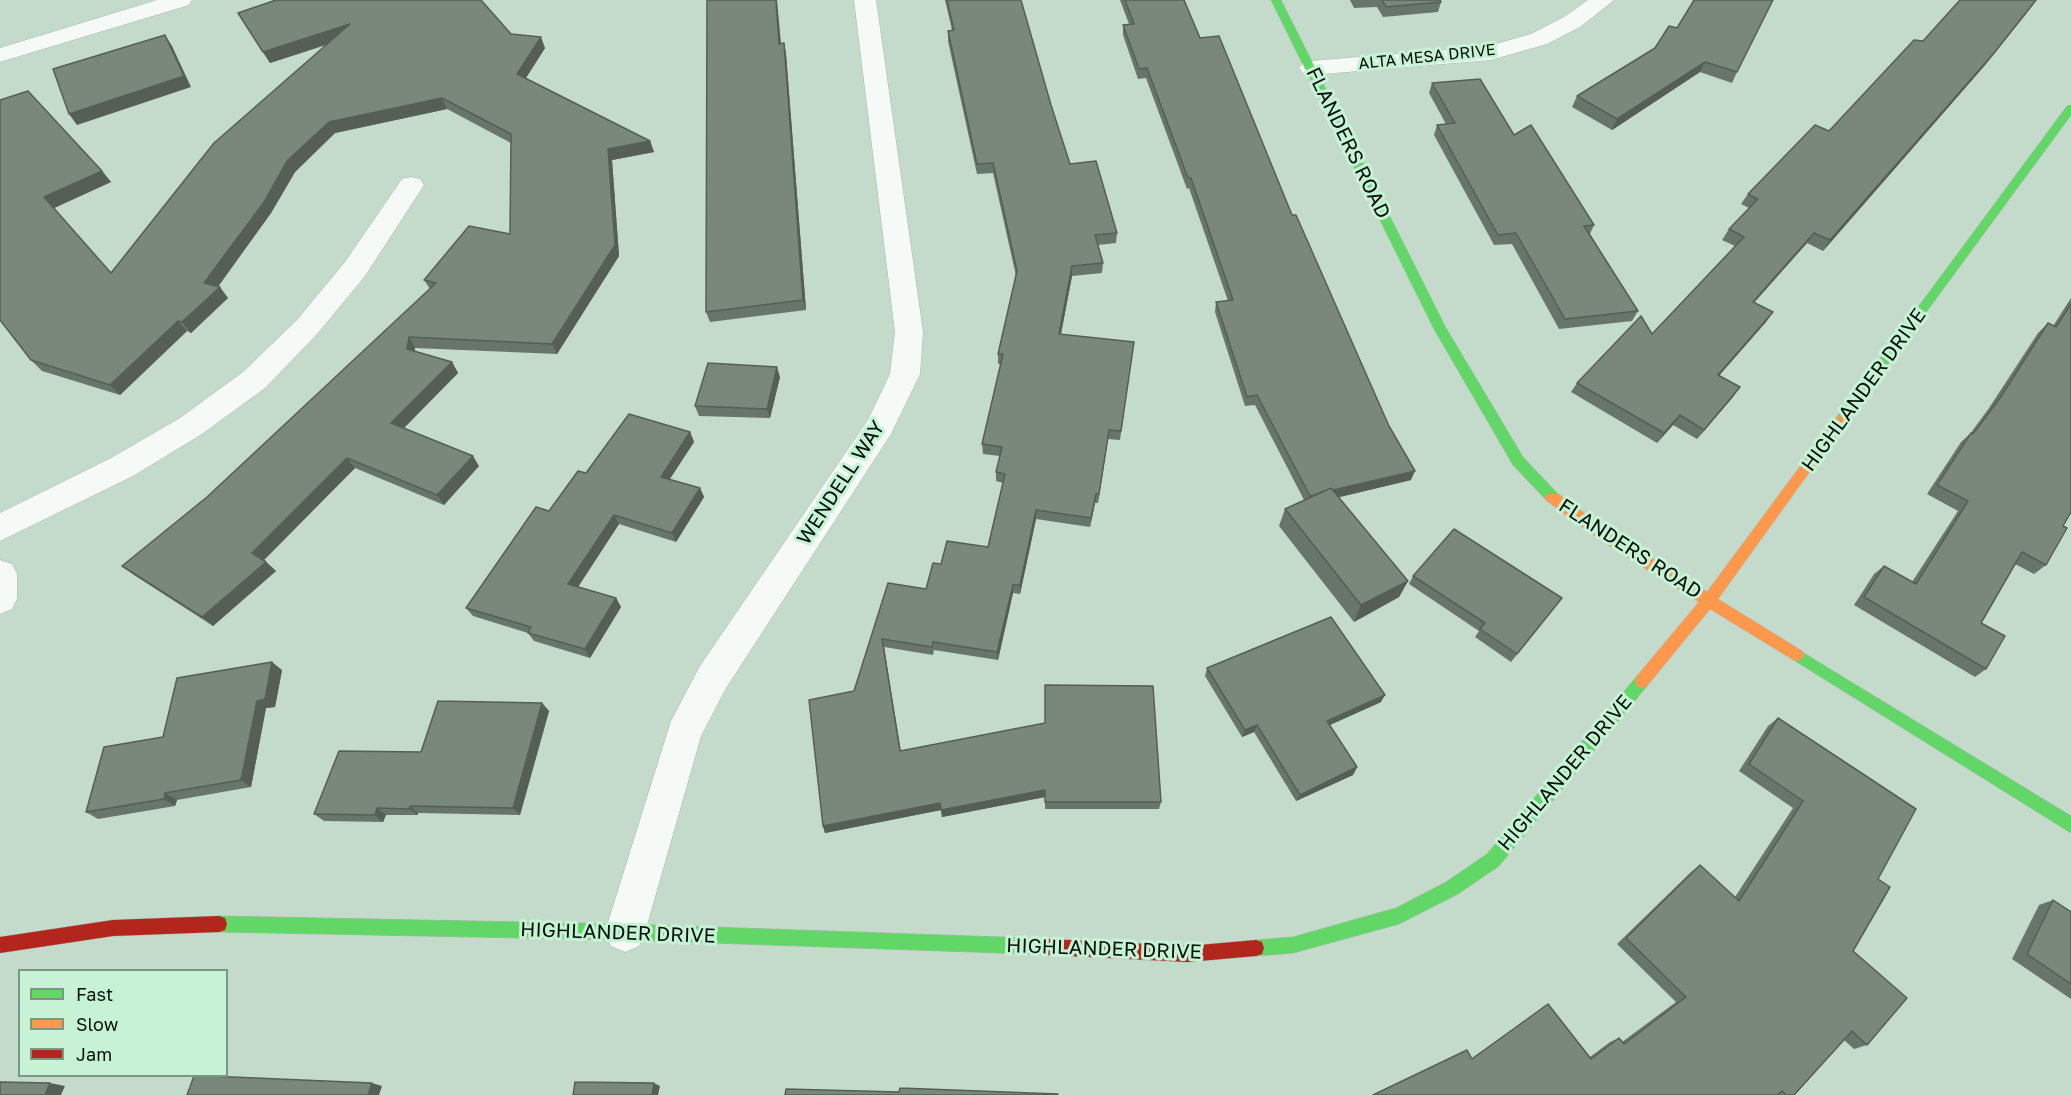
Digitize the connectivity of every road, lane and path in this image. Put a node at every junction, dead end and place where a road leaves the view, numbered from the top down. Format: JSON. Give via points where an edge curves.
{"nodes":[{"id":1,"x":181,"y":0,"type":"edge"},
{"id":2,"x":865,"y":0,"type":"edge"},
{"id":3,"x":1276,"y":0,"type":"edge"},
{"id":4,"x":1603,"y":0,"type":"edge"},
{"id":5,"x":0,"y":55,"type":"edge"},
{"id":6,"x":1311,"y":68,"type":"junction"},
{"id":7,"x":2071,"y":108,"type":"edge"},
{"id":8,"x":411,"y":185,"type":"dead end"},
{"id":9,"x":0,"y":528,"type":"edge"},
{"id":10,"x":0,"y":574,"type":"edge"},
{"id":11,"x":0,"y":599,"type":"edge"},
{"id":12,"x":1709,"y":600,"type":"junction"},
{"id":13,"x":2071,"y":825,"type":"edge"},
{"id":14,"x":624,"y":932,"type":"junction"},
{"id":15,"x":0,"y":945,"type":"edge"}],
"edges":[{"from":1,"to":5,"type":"street"},
{"from":2,"to":14,"type":"street","name":"WENDELL WAY","via":[[909,332],[905,374],[880,426],[713,677],[684,733]]},
{"from":3,"to":6,"type":"street","name":"FLANDERS ROAD"},
{"from":4,"to":6,"type":"street","name":"ALTA MESA DRIVE","via":[[1539,39],[1491,53]]},
{"from":6,"to":12,"type":"street","name":"FLANDERS ROAD","via":[[1440,329],[1518,461],[1551,496]]},
{"from":7,"to":12,"type":"street","name":"HIGHLANDER DRIVE"},
{"from":8,"to":9,"type":"street","via":[[355,269],[307,327],[254,380],[191,426],[122,467]]},
{"from":10,"to":11,"type":"street"},
{"from":12,"to":13,"type":"street","name":"FLANDERS ROAD"},
{"from":12,"to":14,"type":"street","name":"HIGHLANDER DRIVE","via":[[1493,860],[1452,888],[1399,916],[1293,945],[1188,954]]},
{"from":14,"to":15,"type":"street","name":"HIGHLANDER DRIVE","via":[[232,923],[113,928]]}]}
